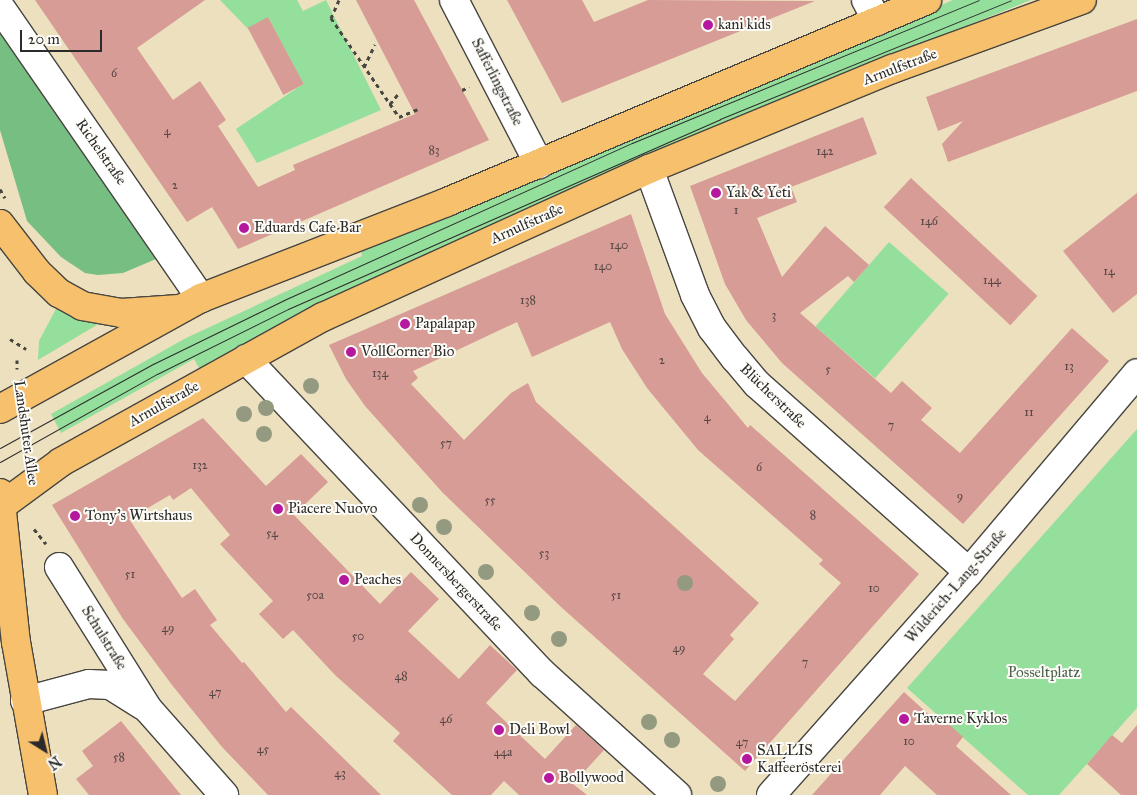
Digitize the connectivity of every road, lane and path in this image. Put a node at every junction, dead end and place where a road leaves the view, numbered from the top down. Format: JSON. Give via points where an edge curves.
{"nodes":[{"id":1,"x":339,"y":0,"type":"edge"},
{"id":2,"x":454,"y":0,"type":"edge"},
{"id":3,"x":927,"y":0,"type":"edge"},
{"id":4,"x":1082,"y":0,"type":"edge"},
{"id":5,"x":0,"y":7,"type":"edge"},
{"id":6,"x":871,"y":10,"type":"edge"},
{"id":7,"x":375,"y":44,"type":"dead end"},
{"id":8,"x":364,"y":67,"type":"junction"},
{"id":9,"x":398,"y":94,"type":"dead end"},
{"id":10,"x":390,"y":104,"type":"junction"},
{"id":11,"x":418,"y":110,"type":"dead end"},
{"id":12,"x":539,"y":164,"type":"junction"},
{"id":13,"x":649,"y":169,"type":"junction"},
{"id":14,"x":0,"y":224,"type":"edge"},
{"id":15,"x":190,"y":304,"type":"junction"},
{"id":16,"x":10,"y":339,"type":"dead end"},
{"id":17,"x":26,"y":349,"type":"dead end"},
{"id":18,"x":17,"y":360,"type":"dead end"},
{"id":19,"x":246,"y":360,"type":"junction"},
{"id":20,"x":1137,"y":373,"type":"edge"},
{"id":21,"x":9,"y":404,"type":"edge"},
{"id":22,"x":32,"y":482,"type":"junction"},
{"id":23,"x":0,"y":502,"type":"edge"},
{"id":24,"x":59,"y":567,"type":"dead end"},
{"id":25,"x":969,"y":572,"type":"junction"},
{"id":26,"x":25,"y":702,"type":"junction"},
{"id":27,"x":148,"y":709,"type":"junction"},
{"id":28,"x":43,"y":795,"type":"edge"},
{"id":29,"x":224,"y":795,"type":"edge"},
{"id":30,"x":677,"y":795,"type":"edge"},
{"id":31,"x":771,"y":795,"type":"edge"}],
"edges":[{"from":1,"to":8,"type":"path","via":[[331,18]]},
{"from":2,"to":12,"type":"street","name":"Safferlingstraße"},
{"from":3,"to":6,"type":"main road"},
{"from":4,"to":13,"type":"main road","name":"Arnulfstraße","via":[[892,69]]},
{"from":5,"to":15,"type":"street","name":"Richelstraße"},
{"from":6,"to":12,"type":"main road"},
{"from":7,"to":8,"type":"path"},
{"from":8,"to":10,"type":"path"},
{"from":9,"to":10,"type":"path"},
{"from":10,"to":11,"type":"path","via":[[399,117]]},
{"from":12,"to":15,"type":"main road"},
{"from":13,"to":19,"type":"main road","name":"Arnulfstraße","via":[[309,324]]},
{"from":13,"to":25,"type":"street","name":"Blücherstraße","via":[[695,295],[712,328],[757,384]]},
{"from":14,"to":15,"type":"main road","via":[[37,272],[59,292],[82,306],[121,313]]},
{"from":15,"to":21,"type":"main road"},
{"from":16,"to":17,"type":"path"},
{"from":18,"to":21,"type":"path","name":"Landshuter Allee"},
{"from":19,"to":22,"type":"main road","name":"Arnulfstraße","via":[[68,458]]},
{"from":19,"to":30,"type":"street","name":"Donnersbergerstraße","via":[[542,673]]},
{"from":20,"to":25,"type":"street","name":"Wilderich-Lang-Straße"},
{"from":21,"to":22,"type":"path","name":"Landshuter Allee"},
{"from":22,"to":23,"type":"main road","name":"Arnulfstraße"},
{"from":23,"to":26,"type":"main road"},
{"from":24,"to":27,"type":"street","name":"Schulstraße"},
{"from":25,"to":31,"type":"street","name":"Wilderich-Lang-Straße"},
{"from":26,"to":27,"type":"street","name":"Schulstraße","via":[[89,684],[110,685]]},
{"from":26,"to":28,"type":"main road"},
{"from":27,"to":29,"type":"street","name":"Schulstraße"}]}
